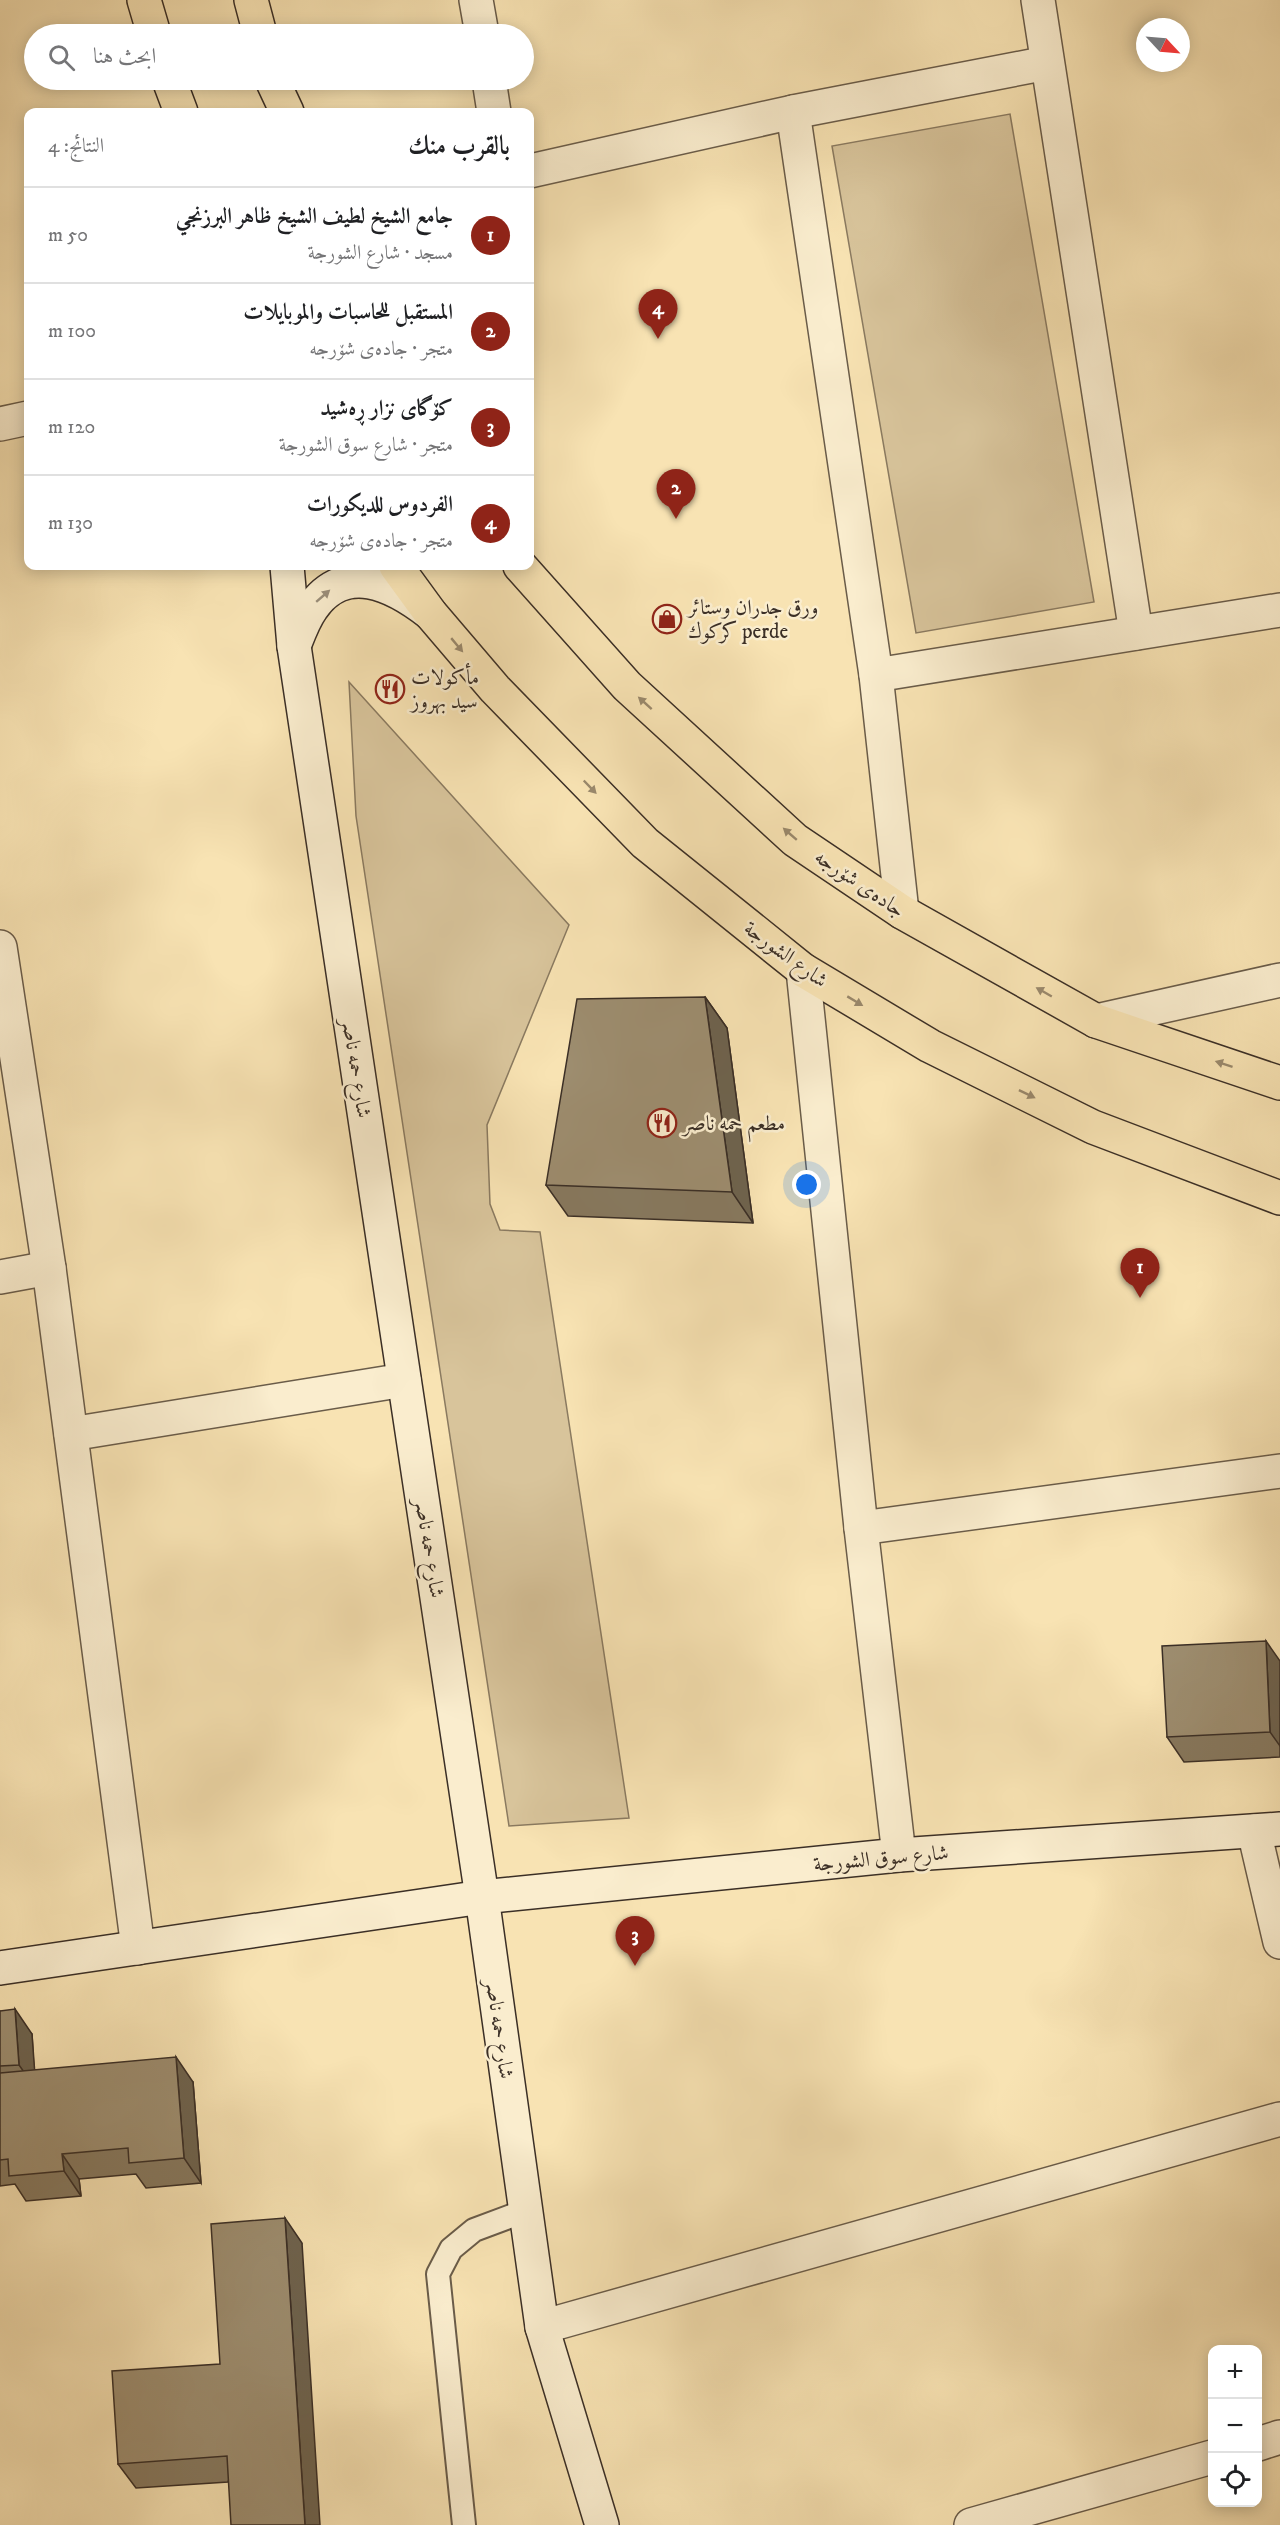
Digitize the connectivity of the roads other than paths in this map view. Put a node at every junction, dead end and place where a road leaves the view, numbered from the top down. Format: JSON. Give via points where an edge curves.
{"nodes":[{"id":1,"x":144,"y":0,"type":"edge"},
{"id":2,"x":251,"y":0,"type":"edge"},
{"id":3,"x":476,"y":0,"type":"edge"},
{"id":4,"x":1038,"y":0,"type":"edge"},
{"id":5,"x":151,"y":24,"type":"edge"},
{"id":6,"x":257,"y":24,"type":"edge"},
{"id":7,"x":480,"y":24,"type":"edge"},
{"id":8,"x":1047,"y":63,"type":"junction"},
{"id":9,"x":173,"y":90,"type":"edge"},
{"id":10,"x":277,"y":90,"type":"edge"},
{"id":11,"x":491,"y":90,"type":"edge"},
{"id":12,"x":180,"y":108,"type":"edge"},
{"id":13,"x":285,"y":108,"type":"edge"},
{"id":14,"x":493,"y":108,"type":"edge"},
{"id":15,"x":793,"y":112,"type":"junction"},
{"id":16,"x":534,"y":170,"type":"edge"},
{"id":17,"x":24,"y":419,"type":"edge"},
{"id":18,"x":0,"y":424,"type":"edge"},
{"id":19,"x":287,"y":570,"type":"edge"},
{"id":20,"x":399,"y":570,"type":"edge"},
{"id":21,"x":524,"y":570,"type":"edge"},
{"id":22,"x":1280,"y":610,"type":"edge"},
{"id":23,"x":431,"y":614,"type":"junction"},
{"id":24,"x":1136,"y":633,"type":"junction"},
{"id":25,"x":294,"y":646,"type":"junction"},
{"id":26,"x":876,"y":675,"type":"junction"},
{"id":27,"x":902,"y":912,"type":"junction"},
{"id":28,"x":0,"y":948,"type":"edge"},
{"id":29,"x":803,"y":970,"type":"junction"},
{"id":30,"x":1280,"y":980,"type":"edge"},
{"id":31,"x":1096,"y":1022,"type":"junction"},
{"id":32,"x":1280,"y":1083,"type":"edge"},
{"id":33,"x":1279,"y":1199,"type":"edge"},
{"id":34,"x":49,"y":1268,"type":"junction"},
{"id":35,"x":0,"y":1277,"type":"edge"},
{"id":36,"x":404,"y":1380,"type":"junction"},
{"id":37,"x":71,"y":1434,"type":"junction"},
{"id":38,"x":1280,"y":1471,"type":"edge"},
{"id":39,"x":861,"y":1528,"type":"junction"},
{"id":40,"x":1267,"y":1830,"type":"edge"},
{"id":41,"x":899,"y":1855,"type":"junction"},
{"id":42,"x":482,"y":1897,"type":"junction"},
{"id":43,"x":1280,"y":1942,"type":"edge"},
{"id":44,"x":138,"y":1948,"type":"junction"},
{"id":45,"x":0,"y":1968,"type":"edge"},
{"id":46,"x":1280,"y":2119,"type":"edge"},
{"id":47,"x":525,"y":2211,"type":"junction"},
{"id":48,"x":542,"y":2327,"type":"junction"},
{"id":49,"x":1280,"y":2437,"type":"edge"},
{"id":50,"x":1262,"y":2442,"type":"edge"},
{"id":51,"x":1208,"y":2458,"type":"edge"},
{"id":52,"x":464,"y":2525,"type":"edge"},
{"id":53,"x":602,"y":2525,"type":"edge"},
{"id":54,"x":971,"y":2525,"type":"edge"}],
"edges":[{"from":1,"to":5,"type":"main road"},
{"from":2,"to":6,"type":"main road"},
{"from":3,"to":7,"type":"street"},
{"from":4,"to":8,"type":"street"},
{"from":8,"to":15,"type":"street"},
{"from":8,"to":24,"type":"street"},
{"from":9,"to":12,"type":"main road"},
{"from":10,"to":13,"type":"main road"},
{"from":11,"to":14,"type":"street"},
{"from":15,"to":16,"type":"street"},
{"from":15,"to":26,"type":"street"},
{"from":17,"to":18,"type":"street"},
{"from":19,"to":25,"type":"street","name":"شارع حمه ناصر"},
{"from":20,"to":23,"type":"main road","name":"شارع الشورجة"},
{"from":27,"to":21,"type":"main road","name":"جادەی شۆرجە","one_way":true,"via":[[795,840],[627,686]]},
{"from":22,"to":24,"type":"street"},
{"from":25,"to":23,"type":"street","one_way":true,"via":[[304,621],[320,598],[349,582],[371,581],[393,588]]},
{"from":23,"to":29,"type":"main road","name":"شارع الشورجة","one_way":true,"via":[[495,689],[645,843]]},
{"from":24,"to":26,"type":"street"},
{"from":25,"to":36,"type":"street","name":"شارع حمه ناصر"},
{"from":26,"to":27,"type":"street"},
{"from":31,"to":27,"type":"main road","name":"جادەی شۆرجە","one_way":true},
{"from":28,"to":34,"type":"street"},
{"from":29,"to":33,"type":"main road","name":"شارع الشورجة","one_way":true,"via":[[930,1046],[1093,1127]]},
{"from":29,"to":39,"type":"street"},
{"from":30,"to":31,"type":"street"},
{"from":32,"to":31,"type":"main road","name":"جادەی شۆرجە","one_way":true},
{"from":34,"to":35,"type":"street"},
{"from":34,"to":37,"type":"street"},
{"from":36,"to":37,"type":"street"},
{"from":36,"to":42,"type":"street","name":"شارع حمه ناصر"},
{"from":37,"to":44,"type":"street"},
{"from":38,"to":39,"type":"street"},
{"from":39,"to":41,"type":"street"},
{"from":40,"to":41,"type":"street","name":"شارع سوق الشورجة"},
{"from":40,"to":43,"type":"street"},
{"from":41,"to":42,"type":"street","name":"شارع سوق الشورجة"},
{"from":42,"to":44,"type":"street","name":"شارع سوق الشورجة"},
{"from":42,"to":47,"type":"street","name":"شارع حمه ناصر"},
{"from":44,"to":45,"type":"street","name":"شارع سوق الشورجة"},
{"from":46,"to":48,"type":"street"},
{"from":47,"to":48,"type":"street","name":"شارع حمه ناصر"},
{"from":47,"to":52,"type":"lane","via":[[474,2230],[451,2249],[438,2274]]},
{"from":48,"to":53,"type":"street","name":"شارع حمه ناصر"},
{"from":49,"to":50,"type":"street"},
{"from":51,"to":54,"type":"street"}]}
